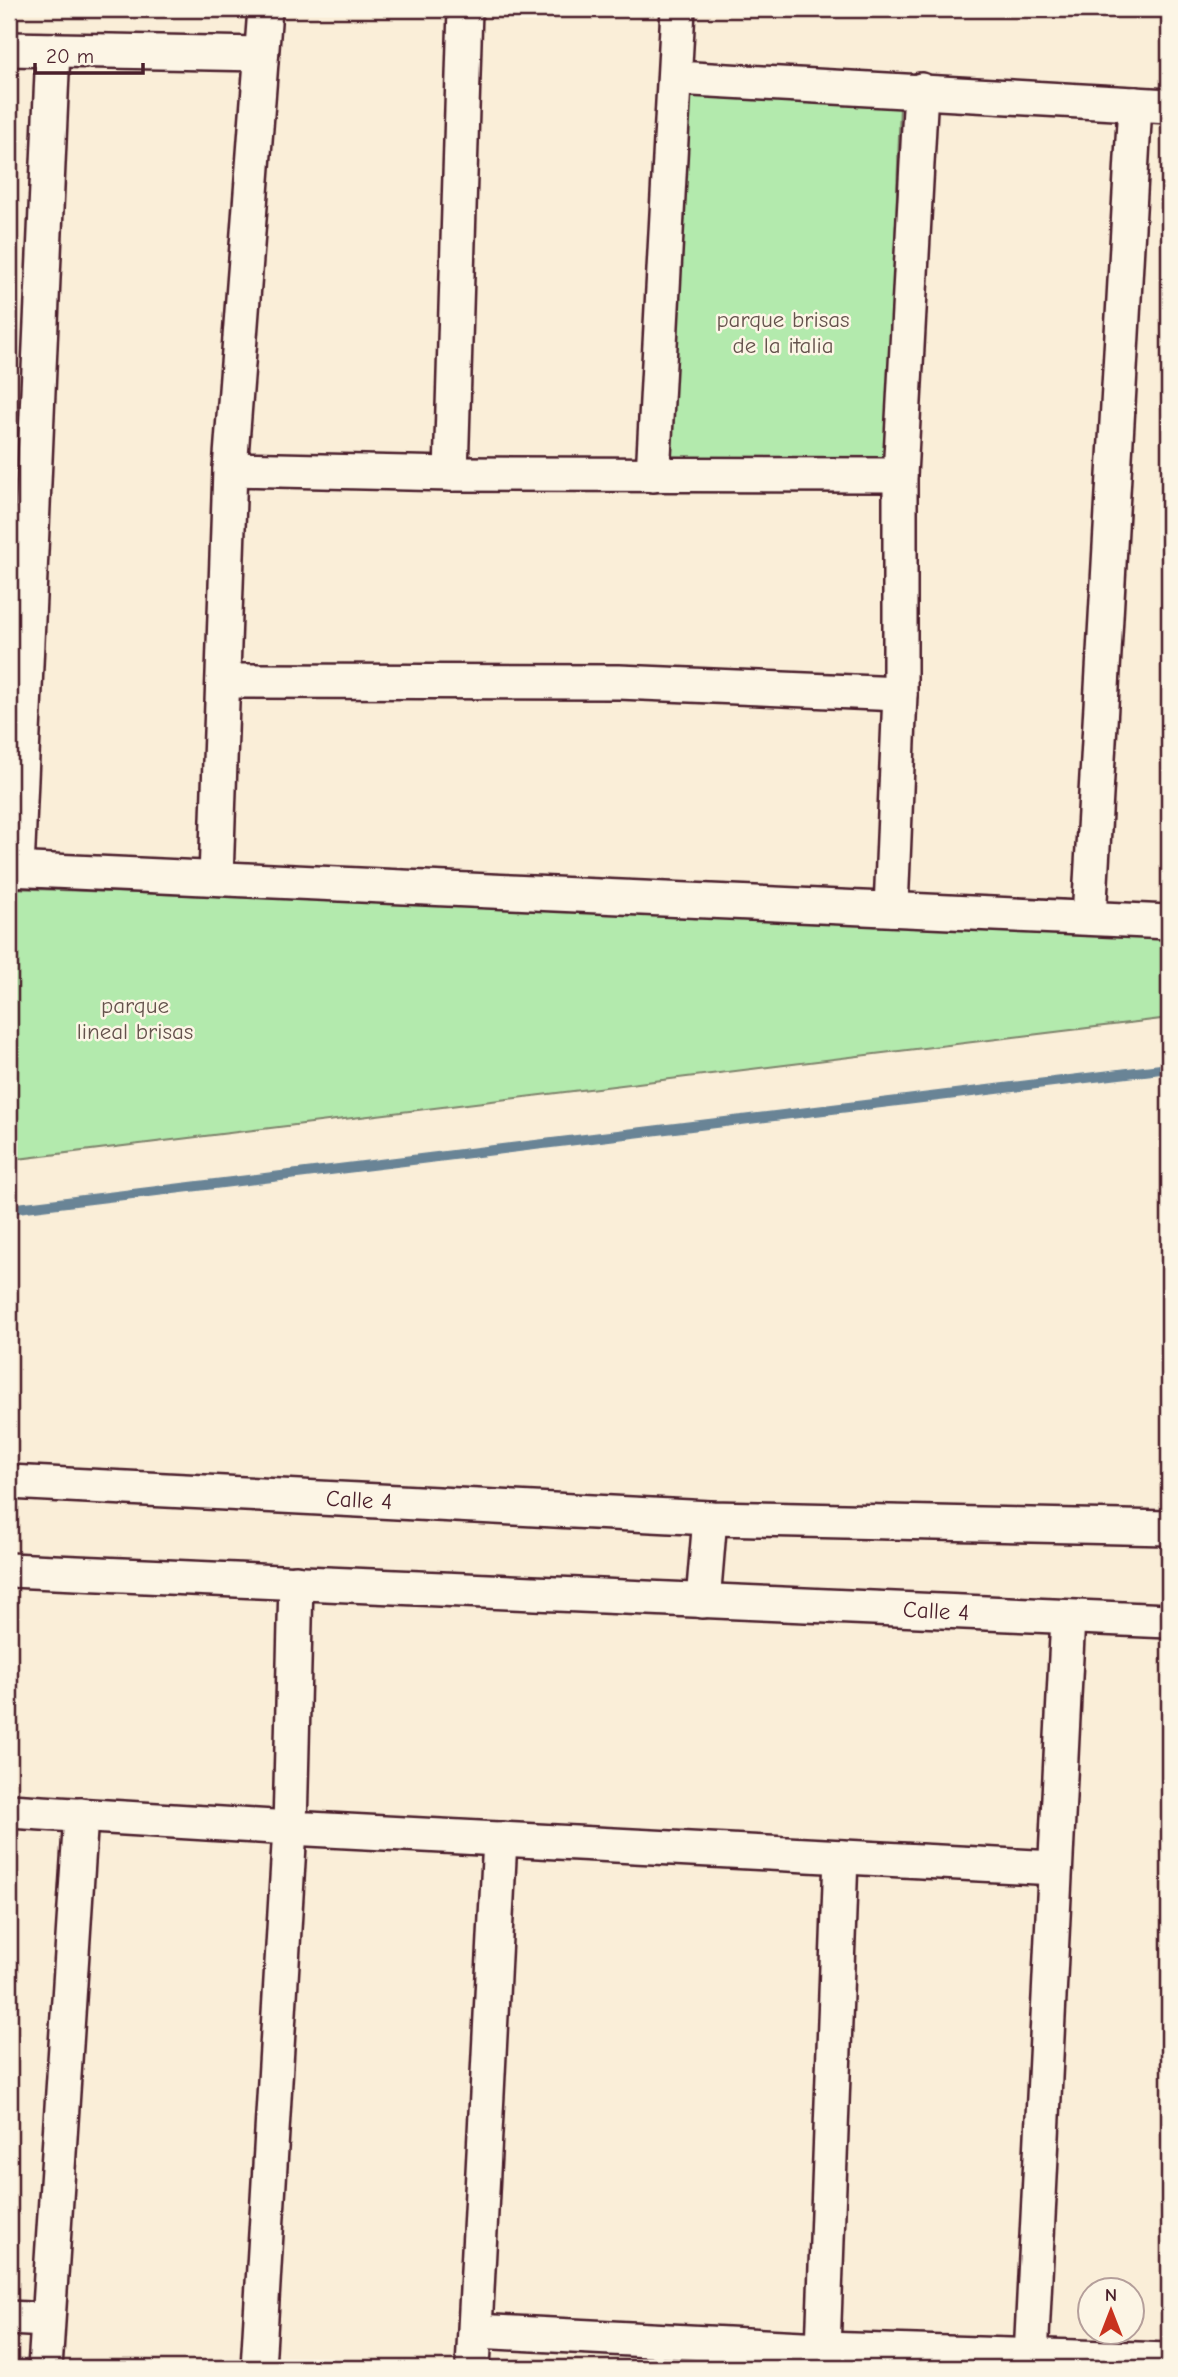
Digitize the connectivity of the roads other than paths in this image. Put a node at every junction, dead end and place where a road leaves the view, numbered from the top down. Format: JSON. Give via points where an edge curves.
{"nodes":[{"id":1,"x":265,"y":9,"type":"edge"},
{"id":2,"x":465,"y":9,"type":"edge"},
{"id":3,"x":678,"y":9,"type":"edge"},
{"id":4,"x":9,"y":49,"type":"edge"},
{"id":5,"x":53,"y":50,"type":"junction"},
{"id":6,"x":261,"y":54,"type":"junction"},
{"id":7,"x":676,"y":78,"type":"junction"},
{"id":8,"x":921,"y":90,"type":"junction"},
{"id":9,"x":1135,"y":104,"type":"junction"},
{"id":10,"x":1169,"y":106,"type":"edge"},
{"id":11,"x":230,"y":469,"type":"junction"},
{"id":12,"x":451,"y":474,"type":"junction"},
{"id":13,"x":653,"y":475,"type":"junction"},
{"id":14,"x":900,"y":475,"type":"junction"},
{"id":15,"x":223,"y":681,"type":"junction"},
{"id":16,"x":900,"y":694,"type":"junction"},
{"id":17,"x":13,"y":870,"type":"edge"},
{"id":18,"x":216,"y":878,"type":"junction"},
{"id":19,"x":891,"y":909,"type":"junction"},
{"id":20,"x":1088,"y":918,"type":"junction"},
{"id":21,"x":1169,"y":922,"type":"edge"},
{"id":22,"x":9,"y":1482,"type":"edge"},
{"id":23,"x":710,"y":1518,"type":"junction"},
{"id":24,"x":1169,"y":1528,"type":"edge"},
{"id":25,"x":9,"y":1570,"type":"edge"},
{"id":26,"x":296,"y":1582,"type":"junction"},
{"id":27,"x":703,"y":1601,"type":"junction"},
{"id":28,"x":1068,"y":1617,"type":"junction"},
{"id":29,"x":1169,"y":1621,"type":"edge"},
{"id":30,"x":9,"y":1811,"type":"edge"},
{"id":31,"x":81,"y":1815,"type":"junction"},
{"id":32,"x":290,"y":1828,"type":"junction"},
{"id":33,"x":500,"y":1839,"type":"junction"},
{"id":34,"x":841,"y":1857,"type":"junction"},
{"id":35,"x":1055,"y":1868,"type":"junction"},
{"id":36,"x":9,"y":2318,"type":"edge"},
{"id":37,"x":47,"y":2320,"type":"junction"},
{"id":38,"x":475,"y":2331,"type":"junction"},
{"id":39,"x":823,"y":2349,"type":"junction"},
{"id":40,"x":1031,"y":2357,"type":"junction"},
{"id":41,"x":1169,"y":2360,"type":"edge"},
{"id":42,"x":45,"y":2368,"type":"edge"},
{"id":43,"x":258,"y":2368,"type":"edge"},
{"id":44,"x":473,"y":2368,"type":"edge"}],
"edges":[{"from":1,"to":6,"type":"street"},
{"from":2,"to":12,"type":"street"},
{"from":3,"to":7,"type":"street"},
{"from":4,"to":5,"type":"street"},
{"from":5,"to":6,"type":"street"},
{"from":5,"to":17,"type":"street"},
{"from":6,"to":11,"type":"street"},
{"from":7,"to":8,"type":"street"},
{"from":7,"to":13,"type":"street"},
{"from":8,"to":9,"type":"street"},
{"from":8,"to":14,"type":"street"},
{"from":9,"to":10,"type":"street"},
{"from":9,"to":20,"type":"street"},
{"from":11,"to":12,"type":"street"},
{"from":11,"to":15,"type":"street"},
{"from":12,"to":13,"type":"street"},
{"from":13,"to":14,"type":"street"},
{"from":14,"to":16,"type":"street"},
{"from":15,"to":16,"type":"street","via":[[619,682]]},
{"from":15,"to":18,"type":"street"},
{"from":16,"to":19,"type":"street"},
{"from":17,"to":18,"type":"street"},
{"from":18,"to":19,"type":"street"},
{"from":19,"to":20,"type":"street"},
{"from":20,"to":21,"type":"street"},
{"from":22,"to":23,"type":"street","name":"Calle 4"},
{"from":23,"to":24,"type":"street","name":"Calle 4"},
{"from":23,"to":27,"type":"street"},
{"from":25,"to":26,"type":"street","name":"Calle 4"},
{"from":26,"to":27,"type":"street","name":"Calle 4"},
{"from":26,"to":32,"type":"street"},
{"from":27,"to":28,"type":"street","name":"Calle 4"},
{"from":28,"to":29,"type":"street","name":"Calle 4"},
{"from":28,"to":35,"type":"street"},
{"from":30,"to":31,"type":"street"},
{"from":31,"to":32,"type":"street"},
{"from":31,"to":37,"type":"street"},
{"from":32,"to":33,"type":"street"},
{"from":32,"to":43,"type":"street"},
{"from":33,"to":34,"type":"street"},
{"from":33,"to":38,"type":"street"},
{"from":34,"to":35,"type":"street"},
{"from":34,"to":39,"type":"street"},
{"from":35,"to":40,"type":"street"},
{"from":36,"to":37,"type":"street"},
{"from":37,"to":42,"type":"street"},
{"from":38,"to":39,"type":"street"},
{"from":38,"to":44,"type":"street"},
{"from":39,"to":40,"type":"street"},
{"from":40,"to":41,"type":"street"}]}
